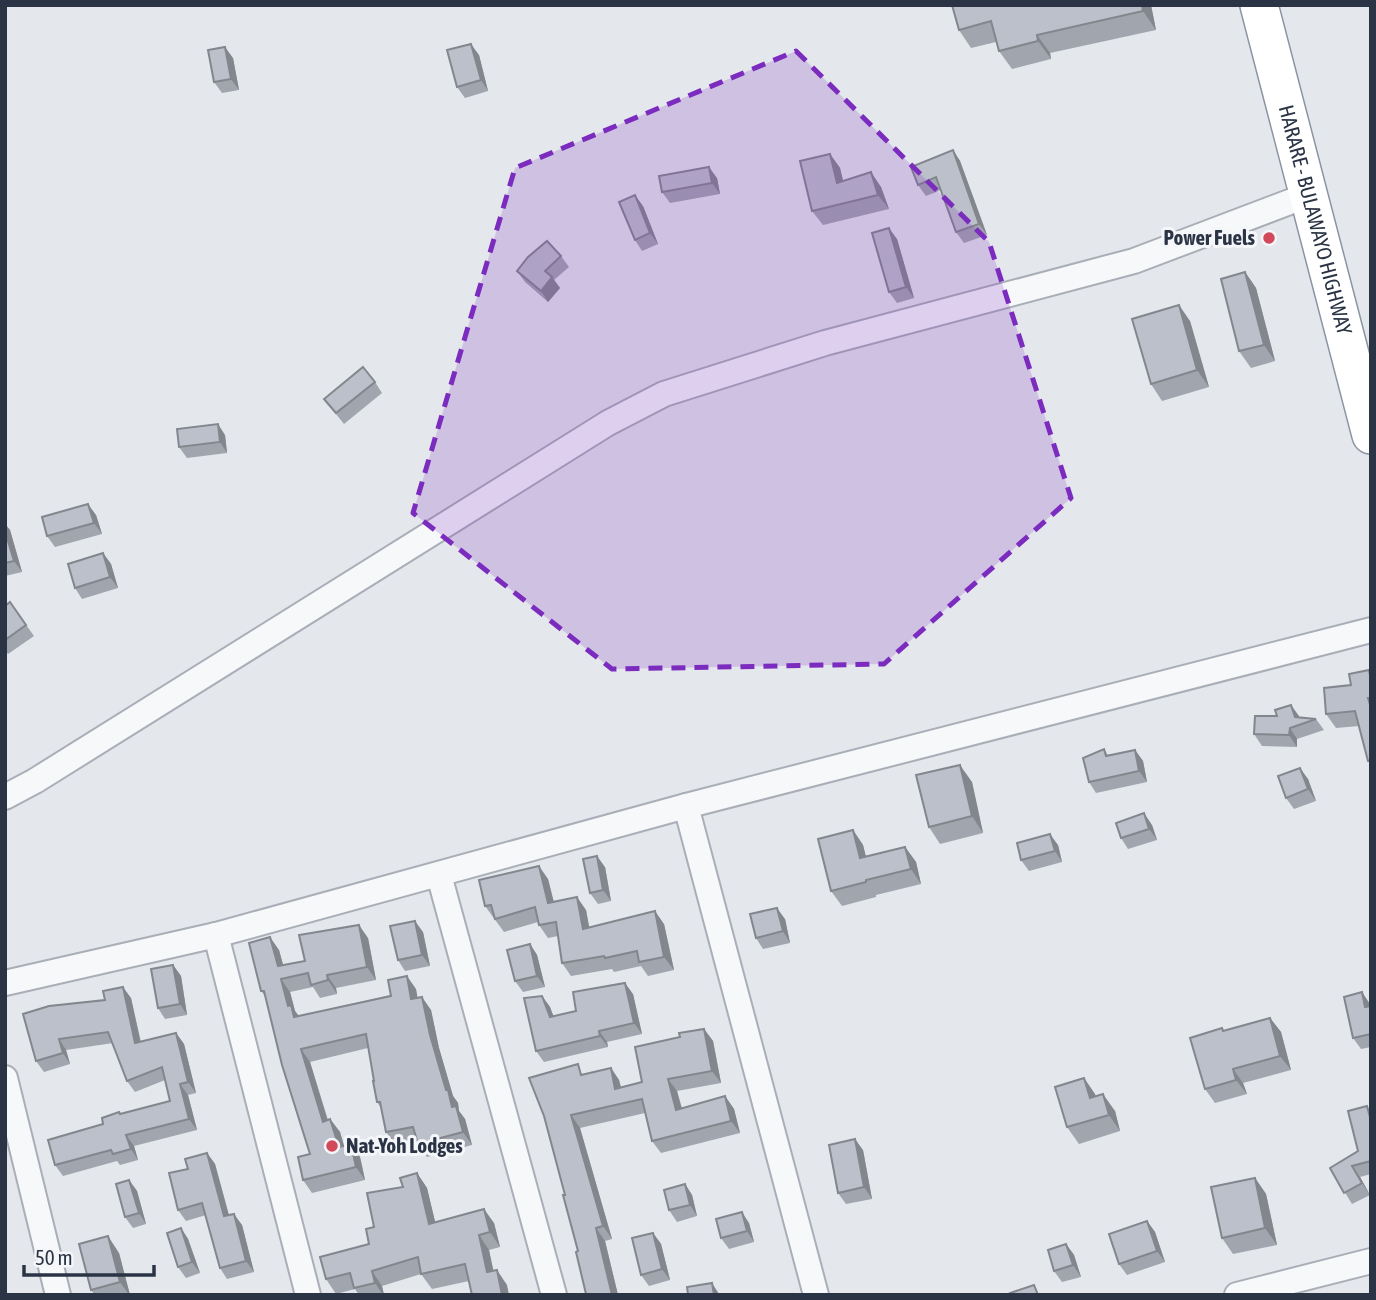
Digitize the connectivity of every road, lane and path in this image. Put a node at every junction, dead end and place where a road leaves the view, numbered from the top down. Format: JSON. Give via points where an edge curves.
{"nodes":[{"id":1,"x":1259,"y":5,"type":"edge"},
{"id":2,"x":1308,"y":195,"type":"junction"},
{"id":3,"x":1371,"y":435,"type":"edge"},
{"id":4,"x":1371,"y":629,"type":"edge"},
{"id":5,"x":5,"y":797,"type":"edge"},
{"id":6,"x":686,"y":806,"type":"junction"},
{"id":7,"x":439,"y":875,"type":"junction"},
{"id":8,"x":216,"y":935,"type":"junction"},
{"id":9,"x":5,"y":983,"type":"edge"},
{"id":10,"x":5,"y":1078,"type":"edge"},
{"id":11,"x":1371,"y":1261,"type":"edge"},
{"id":12,"x":58,"y":1295,"type":"edge"},
{"id":13,"x":308,"y":1295,"type":"edge"},
{"id":14,"x":554,"y":1295,"type":"edge"},
{"id":15,"x":816,"y":1295,"type":"edge"},
{"id":16,"x":1237,"y":1295,"type":"edge"}],
"edges":[{"from":1,"to":2,"type":"highway","name":"HARARE - BULAWAYO HIGHWAY"},
{"from":2,"to":3,"type":"highway","name":"HARARE - BULAWAYO HIGHWAY"},
{"from":2,"to":5,"type":"street","via":[[1134,261],[825,343],[663,394],[608,423]]},
{"from":4,"to":6,"type":"street"},
{"from":6,"to":7,"type":"street"},
{"from":6,"to":15,"type":"street"},
{"from":7,"to":8,"type":"street"},
{"from":7,"to":14,"type":"street"},
{"from":8,"to":9,"type":"street"},
{"from":8,"to":13,"type":"street"},
{"from":10,"to":12,"type":"street"},
{"from":11,"to":16,"type":"street"}]}
